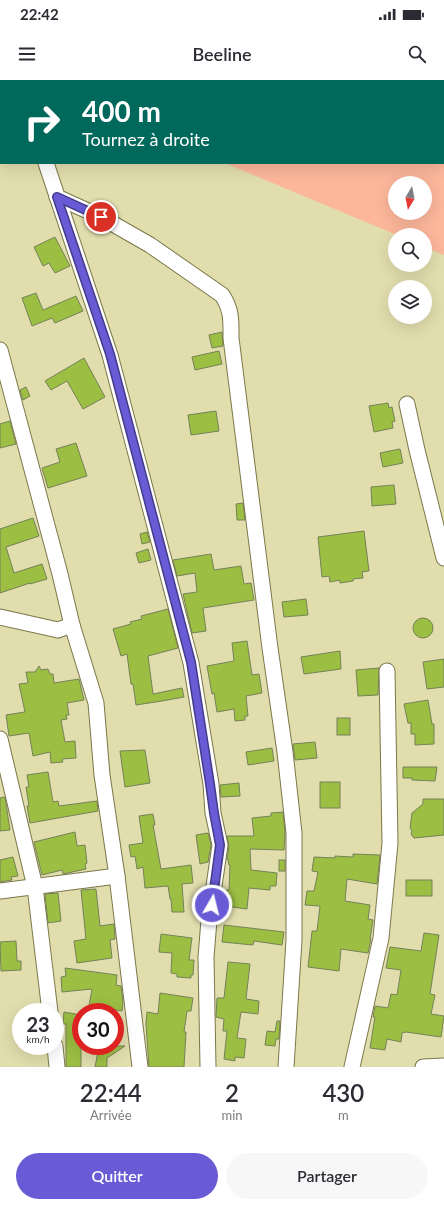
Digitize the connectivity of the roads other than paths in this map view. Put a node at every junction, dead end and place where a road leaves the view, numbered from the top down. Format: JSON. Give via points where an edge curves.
{"nodes":[{"id":1,"x":46,"y":164,"type":"edge"},
{"id":2,"x":57,"y":197,"type":"junction"},
{"id":3,"x":0,"y":350,"type":"edge"},
{"id":4,"x":407,"y":404,"type":"dead end"},
{"id":5,"x":444,"y":558,"type":"edge"},
{"id":6,"x":0,"y":617,"type":"edge"},
{"id":7,"x":72,"y":625,"type":"junction"},
{"id":8,"x":387,"y":672,"type":"dead end"},
{"id":9,"x":0,"y":739,"type":"edge"},
{"id":10,"x":118,"y":876,"type":"junction"},
{"id":11,"x":35,"y":887,"type":"junction"},
{"id":12,"x":0,"y":892,"type":"edge"},
{"id":13,"x":49,"y":1003,"type":"edge"},
{"id":14,"x":56,"y":1055,"type":"edge"},
{"id":15,"x":444,"y":1066,"type":"edge"},
{"id":16,"x":57,"y":1067,"type":"edge"},
{"id":17,"x":140,"y":1067,"type":"edge"},
{"id":18,"x":208,"y":1067,"type":"edge"},
{"id":19,"x":286,"y":1067,"type":"edge"},
{"id":20,"x":352,"y":1067,"type":"edge"},
{"id":21,"x":423,"y":1067,"type":"edge"}],
"edges":[{"from":1,"to":2,"type":"street"},
{"from":2,"to":18,"type":"street","via":[[110,354],[191,662],[220,845],[206,957]]},
{"from":2,"to":19,"type":"street","via":[[101,217],[150,245],[222,295],[230,309],[231,338],[294,833],[294,940]]},
{"from":3,"to":7,"type":"street"},
{"from":4,"to":5,"type":"street"},
{"from":6,"to":7,"type":"street","via":[[58,630]]},
{"from":7,"to":10,"type":"street","via":[[96,703],[102,775]]},
{"from":8,"to":20,"type":"street","via":[[390,842],[381,938]]},
{"from":9,"to":11,"type":"street"},
{"from":10,"to":11,"type":"street"},
{"from":10,"to":17,"type":"street"},
{"from":11,"to":12,"type":"street"},
{"from":11,"to":13,"type":"street"},
{"from":14,"to":16,"type":"street"},
{"from":15,"to":21,"type":"street"}]}
